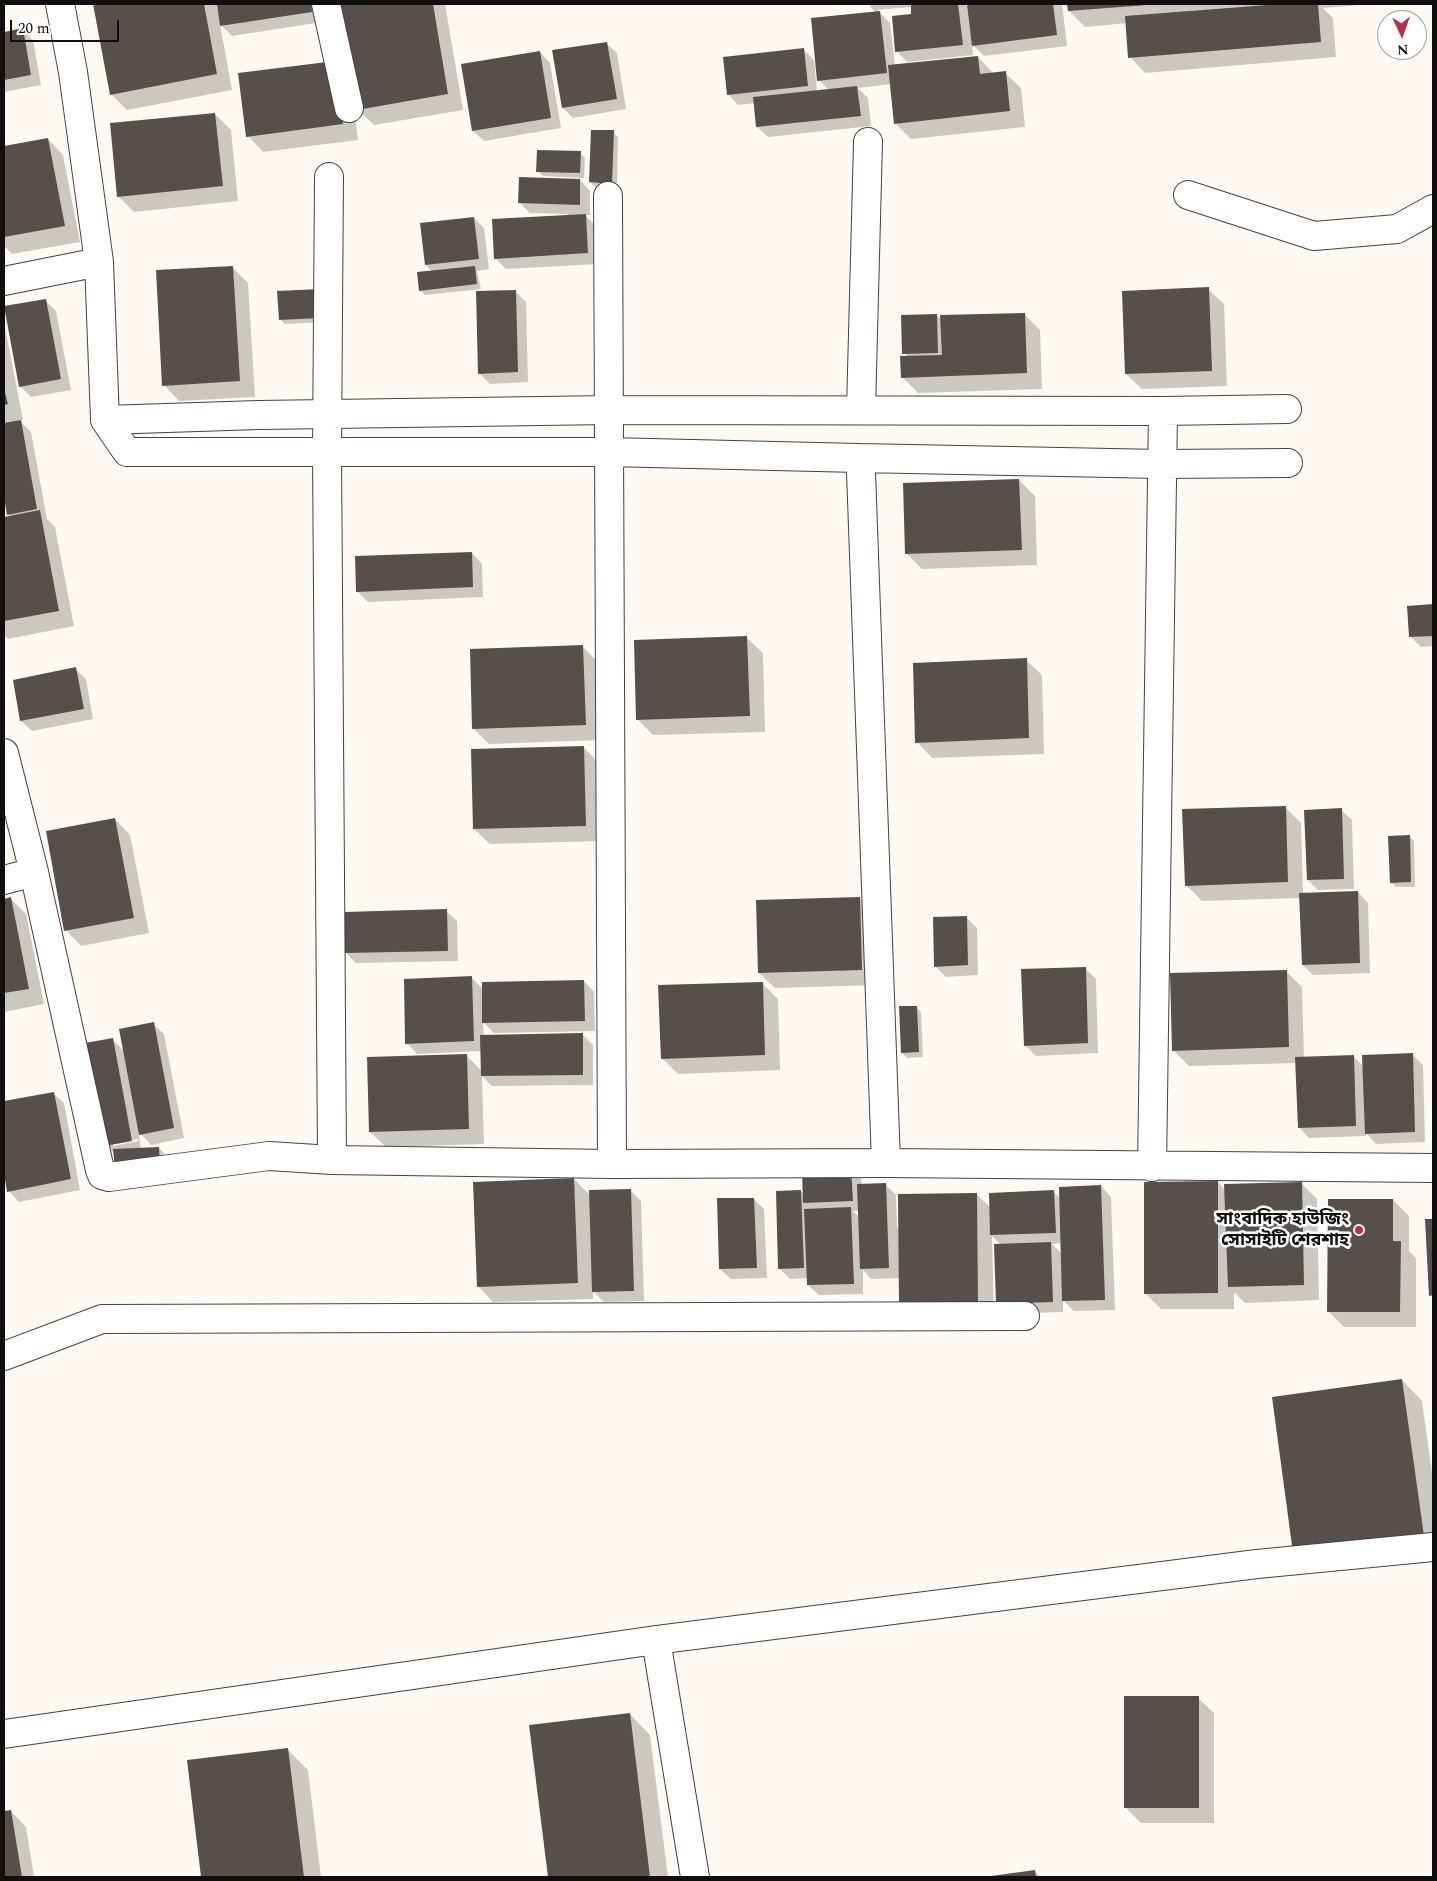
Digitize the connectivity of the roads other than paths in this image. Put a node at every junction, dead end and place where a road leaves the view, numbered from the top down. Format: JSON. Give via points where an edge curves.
{"nodes":[{"id":1,"x":60,"y":4,"type":"edge"},
{"id":2,"x":326,"y":4,"type":"edge"},
{"id":3,"x":348,"y":108,"type":"dead end"},
{"id":4,"x":868,"y":142,"type":"dead end"},
{"id":5,"x":329,"y":177,"type":"dead end"},
{"id":6,"x":1188,"y":195,"type":"dead end"},
{"id":7,"x":608,"y":196,"type":"dead end"},
{"id":8,"x":1433,"y":209,"type":"edge"},
{"id":9,"x":99,"y":262,"type":"junction"},
{"id":10,"x":4,"y":281,"type":"edge"},
{"id":11,"x":1287,"y":409,"type":"dead end"},
{"id":12,"x":610,"y":410,"type":"junction"},
{"id":13,"x":861,"y":410,"type":"junction"},
{"id":14,"x":1163,"y":411,"type":"junction"},
{"id":15,"x":328,"y":415,"type":"junction"},
{"id":16,"x":105,"y":420,"type":"junction"},
{"id":17,"x":327,"y":451,"type":"junction"},
{"id":18,"x":608,"y":452,"type":"junction"},
{"id":19,"x":859,"y":458,"type":"junction"},
{"id":20,"x":1288,"y":463,"type":"dead end"},
{"id":21,"x":1161,"y":464,"type":"junction"},
{"id":22,"x":4,"y":753,"type":"edge"},
{"id":23,"x":34,"y":872,"type":"junction"},
{"id":24,"x":4,"y":880,"type":"edge"},
{"id":25,"x":332,"y":1160,"type":"junction"},
{"id":26,"x":886,"y":1163,"type":"junction"},
{"id":27,"x":612,"y":1164,"type":"junction"},
{"id":28,"x":1152,"y":1167,"type":"junction"},
{"id":29,"x":1433,"y":1168,"type":"edge"},
{"id":30,"x":1024,"y":1316,"type":"dead end"},
{"id":31,"x":4,"y":1356,"type":"edge"},
{"id":32,"x":1433,"y":1547,"type":"edge"},
{"id":33,"x":656,"y":1640,"type":"junction"},
{"id":34,"x":4,"y":1734,"type":"edge"},
{"id":35,"x":695,"y":1877,"type":"edge"}],
"edges":[{"from":1,"to":9,"type":"street","via":[[73,72]]},
{"from":2,"to":3,"type":"street"},
{"from":4,"to":13,"type":"street"},
{"from":5,"to":15,"type":"street"},
{"from":6,"to":8,"type":"street","via":[[1314,236],[1398,229]]},
{"from":7,"to":12,"type":"street"},
{"from":9,"to":10,"type":"street"},
{"from":9,"to":16,"type":"street"},
{"from":11,"to":14,"type":"street"},
{"from":12,"to":13,"type":"street"},
{"from":12,"to":15,"type":"street"},
{"from":12,"to":18,"type":"street"},
{"from":13,"to":14,"type":"street"},
{"from":14,"to":21,"type":"street"},
{"from":15,"to":16,"type":"street"},
{"from":15,"to":17,"type":"street"},
{"from":16,"to":17,"type":"street","via":[[127,452]]},
{"from":17,"to":18,"type":"street"},
{"from":17,"to":25,"type":"street"},
{"from":18,"to":19,"type":"street"},
{"from":18,"to":27,"type":"street"},
{"from":19,"to":21,"type":"street"},
{"from":19,"to":26,"type":"street"},
{"from":20,"to":21,"type":"street"},
{"from":21,"to":28,"type":"street"},
{"from":22,"to":23,"type":"street"},
{"from":23,"to":24,"type":"street"},
{"from":23,"to":25,"type":"street","via":[[102,1175],[109,1177],[269,1156]]},
{"from":25,"to":27,"type":"street"},
{"from":26,"to":27,"type":"street"},
{"from":26,"to":28,"type":"street"},
{"from":28,"to":29,"type":"street"},
{"from":30,"to":31,"type":"street","via":[[102,1319]]},
{"from":32,"to":33,"type":"street","via":[[1257,1564]]},
{"from":33,"to":34,"type":"street"},
{"from":33,"to":35,"type":"street"}]}
